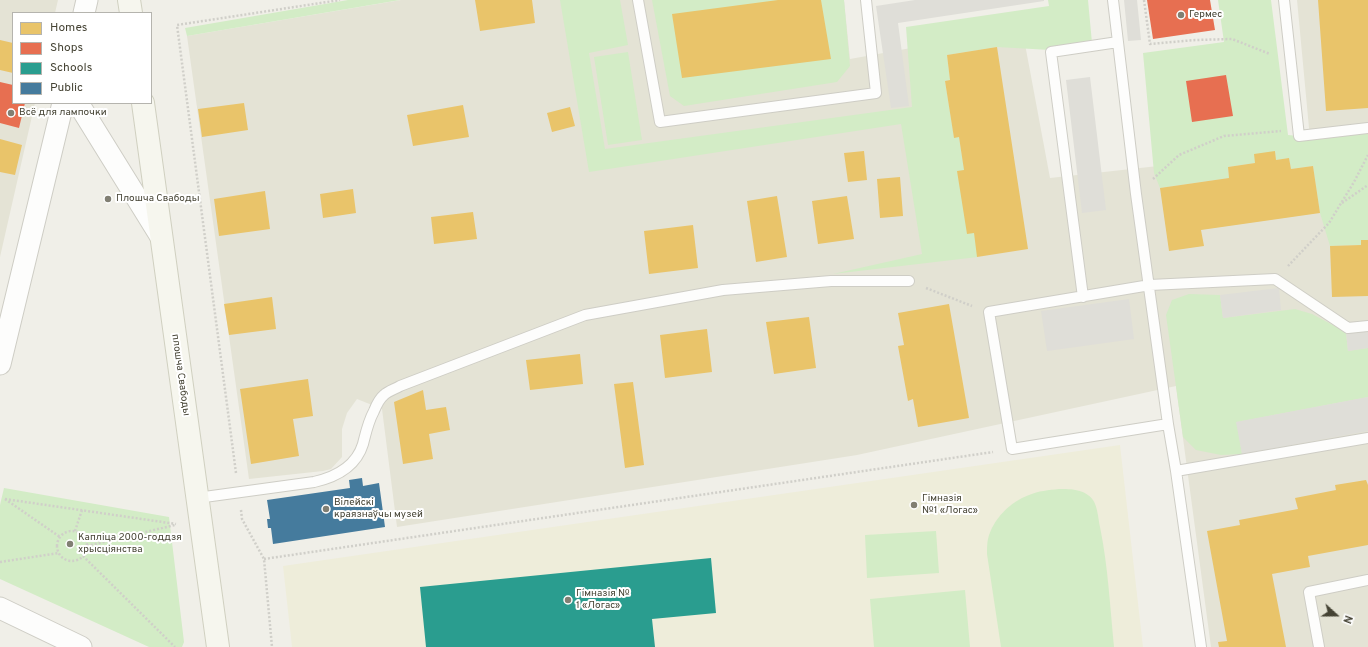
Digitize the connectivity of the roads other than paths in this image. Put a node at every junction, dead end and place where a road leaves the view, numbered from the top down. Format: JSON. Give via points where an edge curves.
{"nodes":[{"id":1,"x":87,"y":0,"type":"edge"},
{"id":2,"x":130,"y":0,"type":"edge"},
{"id":3,"x":638,"y":0,"type":"edge"},
{"id":4,"x":866,"y":0,"type":"edge"},
{"id":5,"x":1113,"y":0,"type":"edge"},
{"id":6,"x":1284,"y":0,"type":"edge"},
{"id":7,"x":84,"y":12,"type":"edge"},
{"id":8,"x":131,"y":12,"type":"edge"},
{"id":9,"x":1118,"y":42,"type":"junction"},
{"id":10,"x":63,"y":104,"type":"edge"},
{"id":11,"x":79,"y":104,"type":"edge"},
{"id":12,"x":143,"y":104,"type":"edge"},
{"id":13,"x":1368,"y":128,"type":"edge"},
{"id":14,"x":161,"y":237,"type":"junction"},
{"id":15,"x":909,"y":281,"type":"road end"},
{"id":16,"x":1150,"y":286,"type":"junction"},
{"id":17,"x":1083,"y":297,"type":"junction"},
{"id":18,"x":1368,"y":326,"type":"edge"},
{"id":19,"x":0,"y":364,"type":"edge"},
{"id":20,"x":1168,"y":424,"type":"junction"},
{"id":21,"x":1368,"y":438,"type":"edge"},
{"id":22,"x":1176,"y":471,"type":"junction"},
{"id":23,"x":196,"y":498,"type":"junction"},
{"id":24,"x":1368,"y":580,"type":"edge"},
{"id":25,"x":0,"y":608,"type":"edge"},
{"id":26,"x":216,"y":646,"type":"edge"},
{"id":27,"x":81,"y":647,"type":"edge"},
{"id":28,"x":1201,"y":647,"type":"edge"},
{"id":29,"x":1319,"y":647,"type":"edge"}],
"edges":[{"from":1,"to":7,"type":"street"},
{"from":2,"to":8,"type":"street"},
{"from":3,"to":4,"type":"lane","via":[[660,122],[876,93]]},
{"from":5,"to":9,"type":"lane"},
{"from":6,"to":13,"type":"lane","via":[[1299,136]]},
{"from":9,"to":16,"type":"lane"},
{"from":9,"to":17,"type":"lane","via":[[1051,52]]},
{"from":10,"to":19,"type":"street"},
{"from":11,"to":14,"type":"street"},
{"from":12,"to":14,"type":"street","name":"плошча Свабоды"},
{"from":14,"to":23,"type":"street","name":"плошча Свабоды"},
{"from":15,"to":23,"type":"lane","via":[[831,281],[723,290],[585,315],[427,375],[384,395],[369,420],[358,456],[342,472],[330,479]]},
{"from":16,"to":17,"type":"lane"},
{"from":16,"to":18,"type":"lane","via":[[1275,279],[1348,328]]},
{"from":16,"to":20,"type":"lane"},
{"from":17,"to":20,"type":"lane","via":[[989,312],[1012,449]]},
{"from":20,"to":22,"type":"lane"},
{"from":21,"to":22,"type":"lane"},
{"from":22,"to":28,"type":"lane"},
{"from":23,"to":26,"type":"street","name":"плошча Свабоды"},
{"from":24,"to":29,"type":"lane","via":[[1309,592]]},
{"from":25,"to":27,"type":"street"}]}
